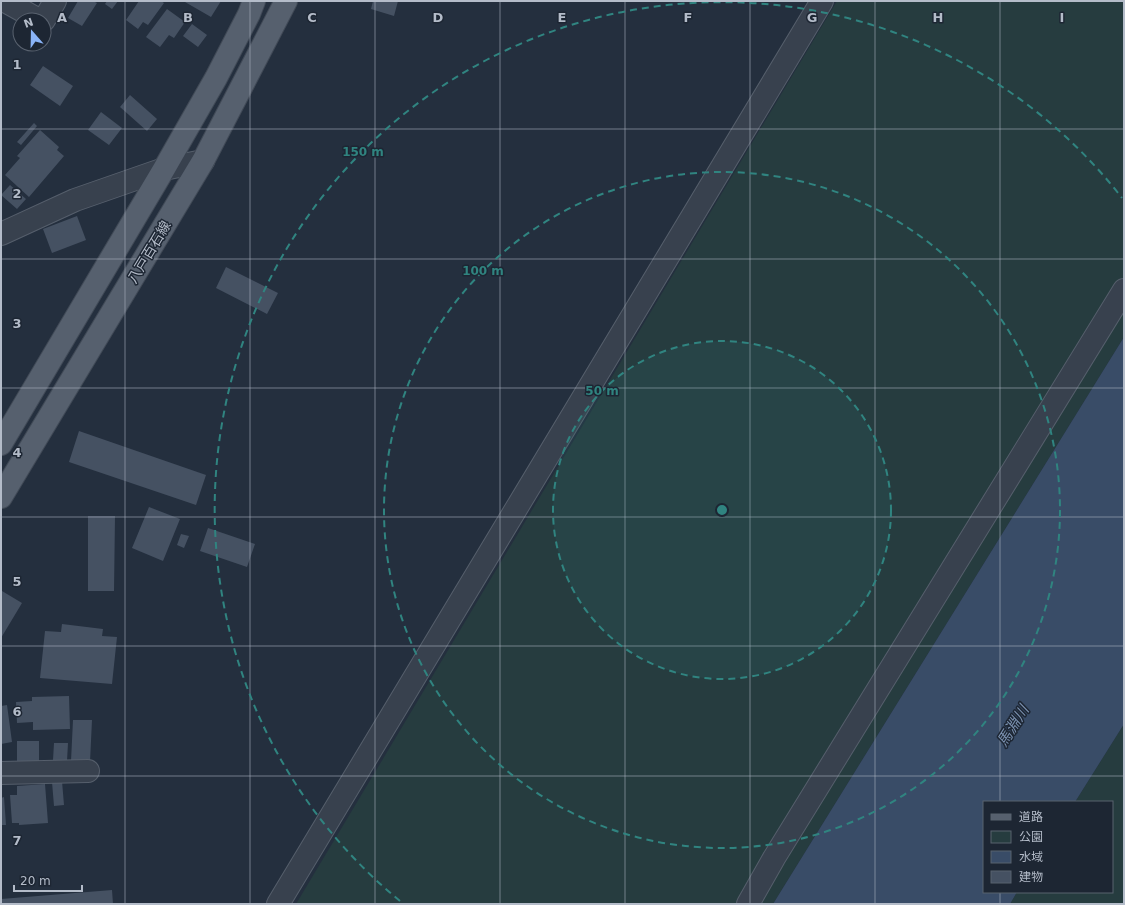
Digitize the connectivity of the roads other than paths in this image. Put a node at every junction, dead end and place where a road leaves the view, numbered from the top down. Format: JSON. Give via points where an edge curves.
{"nodes":[{"id":1,"x":5,"y":1,"type":"edge"},
{"id":2,"x":55,"y":1,"type":"edge"},
{"id":3,"x":254,"y":1,"type":"edge"},
{"id":4,"x":286,"y":1,"type":"edge"},
{"id":5,"x":822,"y":1,"type":"edge"},
{"id":6,"x":25,"y":12,"type":"edge"},
{"id":7,"x":49,"y":12,"type":"edge"},
{"id":8,"x":203,"y":161,"type":"junction"},
{"id":9,"x":164,"y":169,"type":"junction"},
{"id":10,"x":1,"y":234,"type":"edge"},
{"id":11,"x":1124,"y":290,"type":"edge"},
{"id":12,"x":1,"y":444,"type":"edge"},
{"id":13,"x":1,"y":497,"type":"edge"},
{"id":14,"x":88,"y":771,"type":"dead end"},
{"id":15,"x":1,"y":773,"type":"edge"},
{"id":16,"x":278,"y":904,"type":"edge"},
{"id":17,"x":748,"y":904,"type":"edge"}],
"edges":[{"from":1,"to":6,"type":"street"},
{"from":2,"to":7,"type":"street"},
{"from":3,"to":9,"type":"main road","name":"八戸百石線","via":[[216,78]]},
{"from":4,"to":8,"type":"main road","name":"八戸百石線"},
{"from":5,"to":16,"type":"street"},
{"from":8,"to":9,"type":"street"},
{"from":8,"to":13,"type":"main road","name":"八戸百石線"},
{"from":9,"to":10,"type":"street","via":[[75,200]]},
{"from":9,"to":12,"type":"main road","name":"八戸百石線"},
{"from":11,"to":17,"type":"street"},
{"from":14,"to":15,"type":"street"}]}
